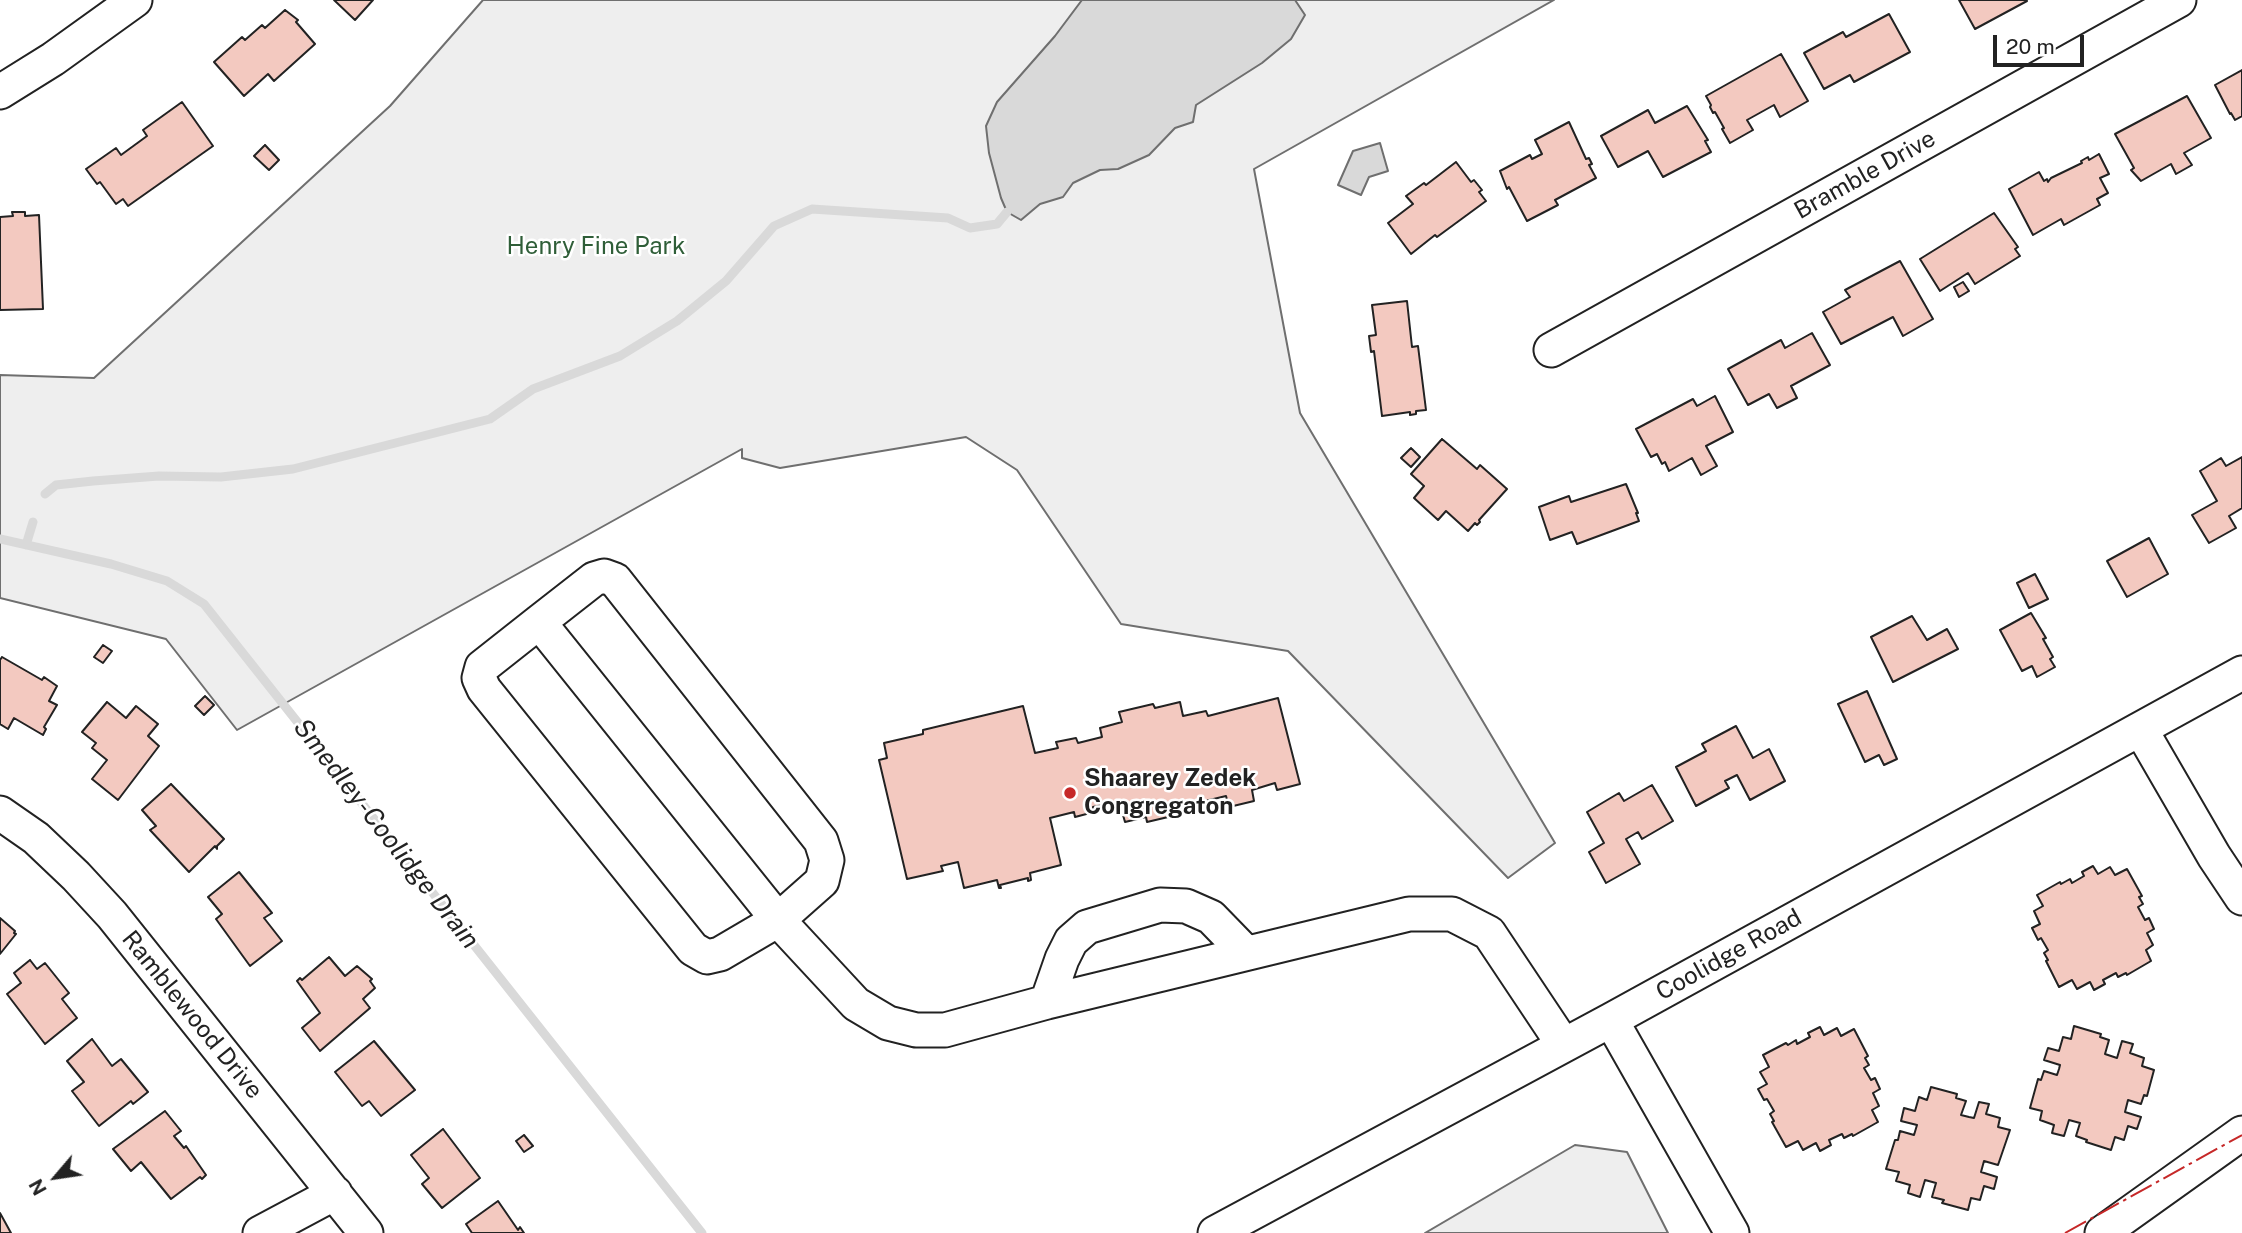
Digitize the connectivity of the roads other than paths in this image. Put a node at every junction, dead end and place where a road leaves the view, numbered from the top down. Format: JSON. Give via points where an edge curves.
{"nodes":[{"id":1,"x":135,"y":0,"type":"edge"},
{"id":2,"x":2164,"y":3,"type":"edge"},
{"id":3,"x":0,"y":92,"type":"edge"},
{"id":4,"x":1551,"y":350,"type":"dead end"},
{"id":5,"x":540,"y":622,"type":"junction"},
{"id":6,"x":2242,"y":673,"type":"edge"},
{"id":7,"x":2141,"y":730,"type":"junction"},
{"id":8,"x":0,"y":813,"type":"edge"},
{"id":9,"x":2242,"y":898,"type":"edge"},
{"id":10,"x":778,"y":920,"type":"junction"},
{"id":11,"x":1245,"y":953,"type":"junction"},
{"id":12,"x":1046,"y":1002,"type":"junction"},
{"id":13,"x":1611,"y":1020,"type":"junction"},
{"id":14,"x":1563,"y":1044,"type":"junction"},
{"id":15,"x":2242,"y":1133,"type":"edge"},
{"id":16,"x":335,"y":1193,"type":"junction"},
{"id":17,"x":260,"y":1233,"type":"edge"},
{"id":18,"x":366,"y":1233,"type":"edge"},
{"id":19,"x":1215,"y":1233,"type":"edge"},
{"id":20,"x":1732,"y":1233,"type":"edge"},
{"id":21,"x":2102,"y":1233,"type":"edge"}],
"edges":[{"from":1,"to":3,"type":"street"},
{"from":2,"to":4,"type":"street","name":"Bramble Drive"},
{"from":5,"to":10,"type":"street"},
{"from":5,"to":10,"type":"street","via":[[594,579],[615,580],[821,841],[828,860],[822,881]]},
{"from":5,"to":10,"type":"street","via":[[482,667],[479,678],[484,689],[693,949],[707,957],[720,954]]},
{"from":6,"to":7,"type":"street","name":"Coolidge Road"},
{"from":7,"to":9,"type":"street"},
{"from":7,"to":13,"type":"street","name":"Coolidge Road"},
{"from":8,"to":16,"type":"street","name":"Ramblewood Drive","via":[[36,838],[112,915]]},
{"from":10,"to":12,"type":"street","via":[[856,1004],[888,1023],[916,1030],[945,1030]]},
{"from":11,"to":12,"type":"street"},
{"from":11,"to":12,"type":"street","via":[[1211,917],[1186,906],[1160,905],[1087,928],[1071,942]]},
{"from":11,"to":14,"type":"street","via":[[1409,914],[1452,914],[1489,933]]},
{"from":13,"to":14,"type":"street","name":"Coolidge Road"},
{"from":13,"to":20,"type":"street"},
{"from":14,"to":19,"type":"street","name":"Coolidge Road"},
{"from":15,"to":21,"type":"street"},
{"from":16,"to":17,"type":"street"},
{"from":16,"to":18,"type":"street","name":"Ramblewood Drive"}]}
